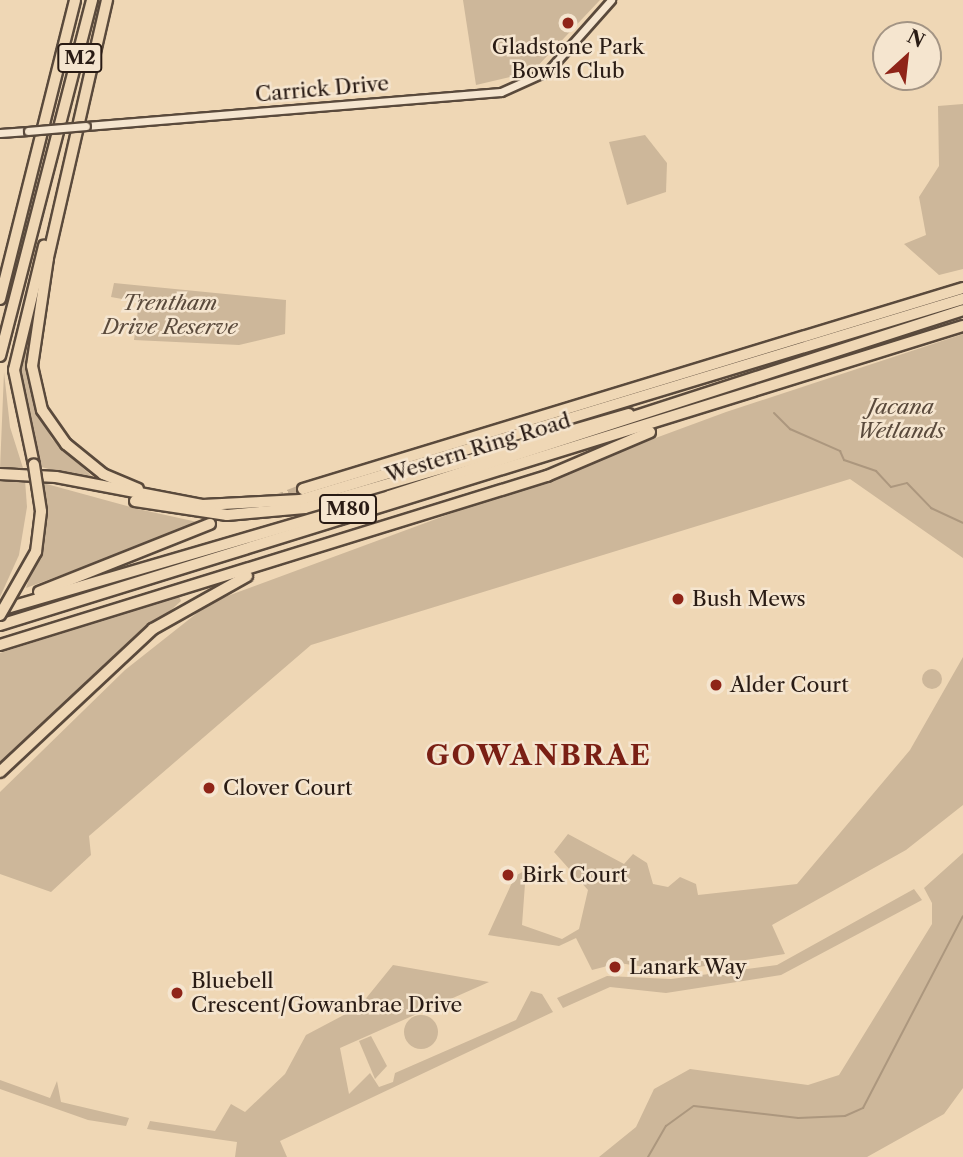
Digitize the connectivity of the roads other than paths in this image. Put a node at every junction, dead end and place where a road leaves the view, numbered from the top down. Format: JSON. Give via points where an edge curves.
{"nodes":[{"id":1,"x":75,"y":0,"type":"edge"},
{"id":2,"x":92,"y":0,"type":"edge"},
{"id":3,"x":107,"y":0,"type":"edge"},
{"id":4,"x":611,"y":0,"type":"edge"},
{"id":5,"x":0,"y":133,"type":"edge"},
{"id":6,"x":73,"y":149,"type":"junction"},
{"id":7,"x":24,"y":204,"type":"junction"},
{"id":8,"x":0,"y":285,"type":"edge"},
{"id":9,"x":963,"y":288,"type":"edge"},
{"id":10,"x":0,"y":299,"type":"edge"},
{"id":11,"x":963,"y":299,"type":"edge"},
{"id":12,"x":963,"y":310,"type":"edge"},
{"id":13,"x":853,"y":323,"type":"junction"},
{"id":14,"x":963,"y":326,"type":"edge"},
{"id":15,"x":0,"y":356,"type":"edge"},
{"id":16,"x":685,"y":383,"type":"junction"},
{"id":17,"x":693,"y":399,"type":"junction"},
{"id":18,"x":684,"y":415,"type":"junction"},
{"id":19,"x":0,"y":474,"type":"edge"},
{"id":20,"x":56,"y":477,"type":"junction"},
{"id":21,"x":303,"y":489,"type":"tunnel mouth"},
{"id":22,"x":181,"y":502,"type":"junction"},
{"id":23,"x":210,"y":524,"type":"dead end"},
{"id":24,"x":295,"y":556,"type":"junction"},
{"id":25,"x":0,"y":611,"type":"edge"},
{"id":26,"x":0,"y":625,"type":"edge"},
{"id":27,"x":0,"y":645,"type":"edge"},
{"id":28,"x":0,"y":772,"type":"edge"}],
"edges":[{"from":1,"to":7,"type":"highway","number":"M2"},
{"from":2,"to":15,"type":"highway","number":"M2"},
{"from":3,"to":6,"type":"highway"},
{"from":4,"to":5,"type":"street","name":"Carrick Drive","bridge":true,"via":[[548,71],[514,89]]},
{"from":6,"to":22,"type":"highway","via":[[32,342],[35,390],[53,429],[81,458],[123,483]]},
{"from":6,"to":25,"type":"highway","bridge":true,"via":[[18,343],[14,383],[38,481],[41,522],[29,570]]},
{"from":7,"to":8,"type":"highway"},
{"from":7,"to":10,"type":"highway","number":"M2"},
{"from":9,"to":13,"type":"highway"},
{"from":11,"to":16,"type":"highway"},
{"from":12,"to":17,"type":"highway","name":"Western Ring Road","number":"M80"},
{"from":13,"to":16,"type":"highway"},
{"from":13,"to":21,"type":"highway"},
{"from":14,"to":18,"type":"highway","name":"Western Ring Road","number":"M80"},
{"from":16,"to":22,"type":"highway","via":[[328,494],[250,506]]},
{"from":17,"to":20,"type":"highway","via":[[278,512],[182,511]]},
{"from":17,"to":25,"type":"highway","name":"Western Ring Road","number":"M80","via":[[323,517]]},
{"from":18,"to":24,"type":"highway","via":[[583,463]]},
{"from":18,"to":26,"type":"highway","name":"Western Ring Road","number":"M80"},
{"from":19,"to":20,"type":"highway"},
{"from":20,"to":22,"type":"highway"},
{"from":23,"to":25,"type":"highway"},
{"from":24,"to":27,"type":"highway"},
{"from":24,"to":28,"type":"highway","via":[[174,614]]}]}
